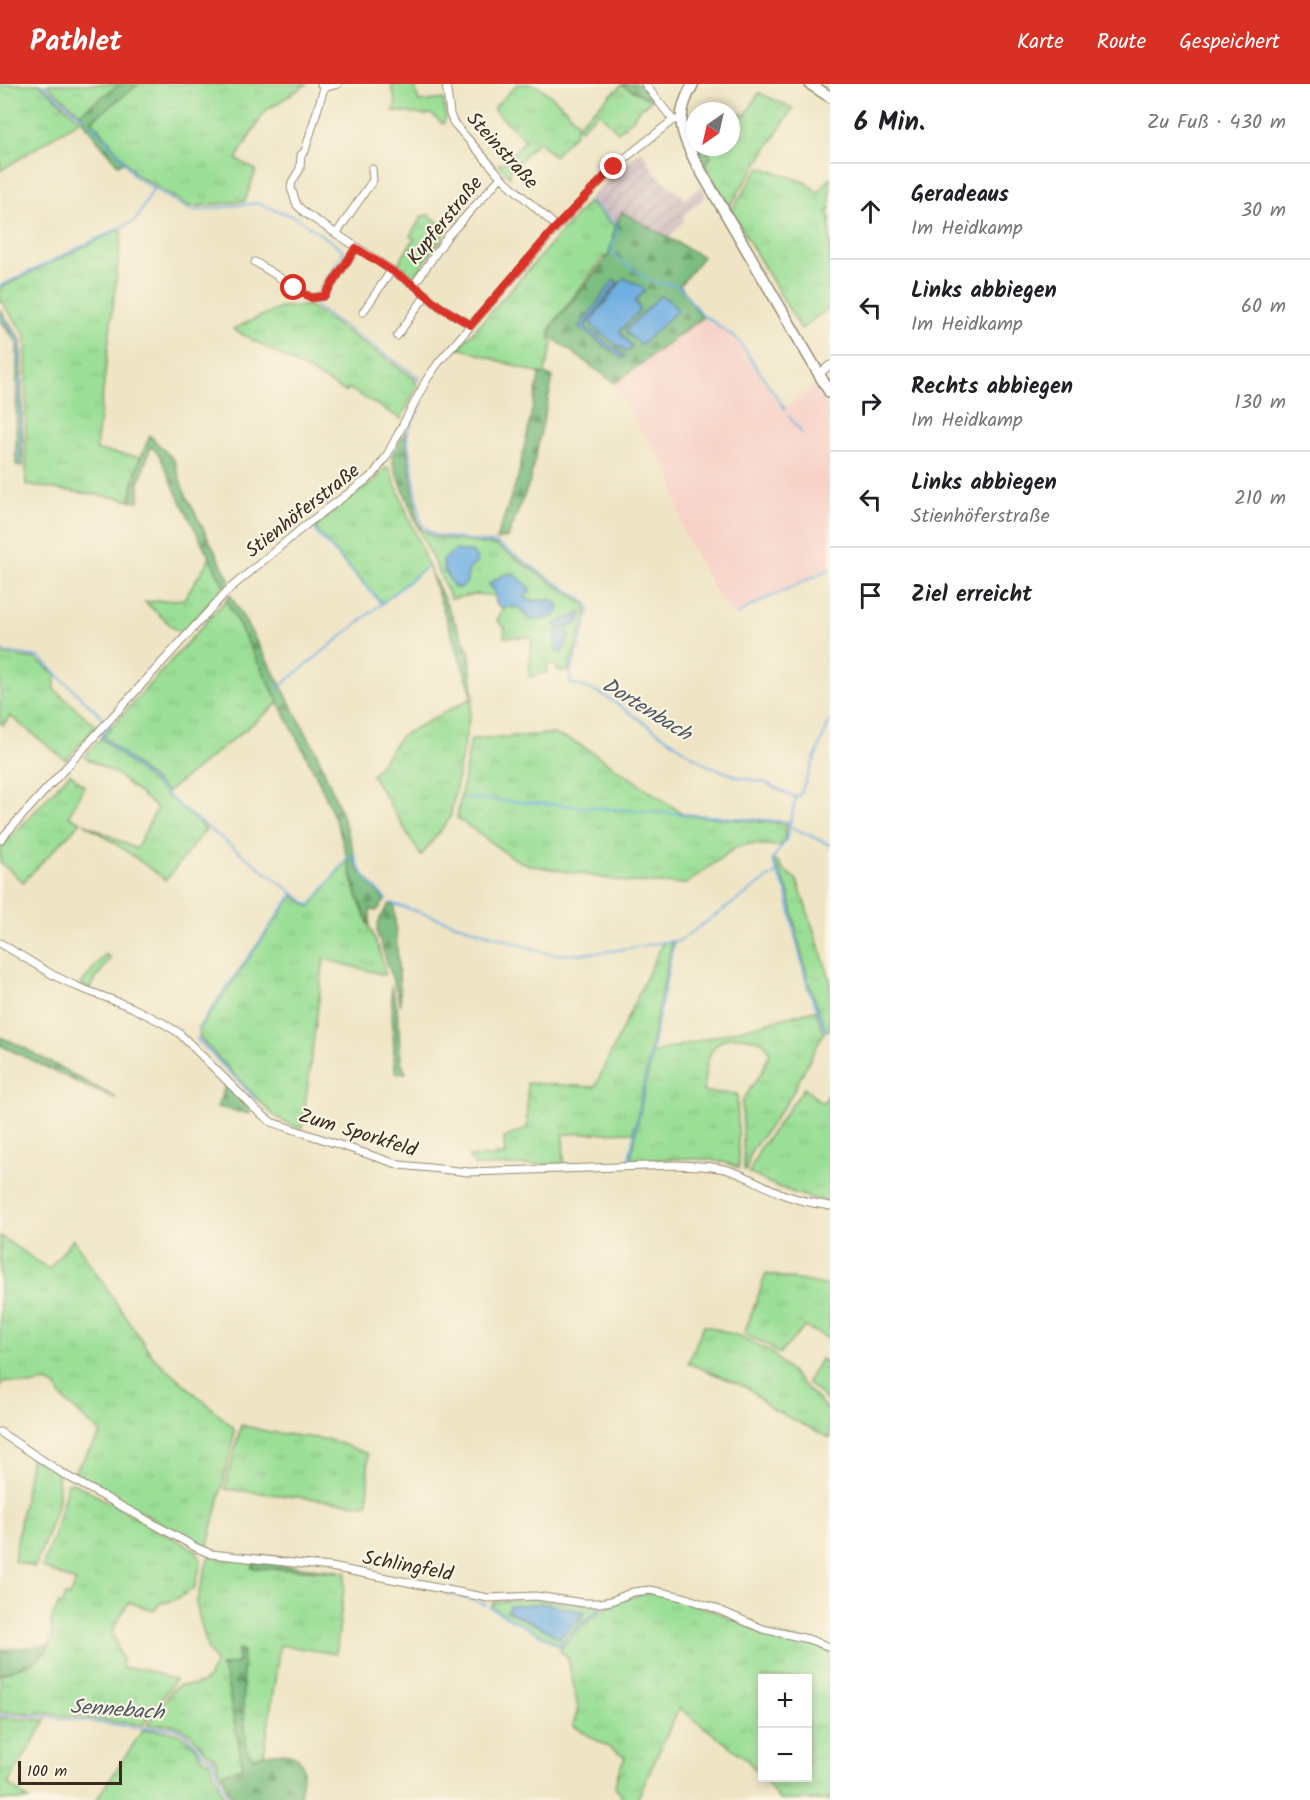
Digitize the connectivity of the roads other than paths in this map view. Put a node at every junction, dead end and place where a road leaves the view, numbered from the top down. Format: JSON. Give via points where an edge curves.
{"nodes":[{"id":1,"x":338,"y":84,"type":"edge"},
{"id":2,"x":446,"y":84,"type":"edge"},
{"id":3,"x":645,"y":84,"type":"edge"},
{"id":4,"x":693,"y":84,"type":"edge"},
{"id":5,"x":810,"y":84,"type":"edge"},
{"id":6,"x":322,"y":86,"type":"edge"},
{"id":7,"x":830,"y":98,"type":"edge"},
{"id":8,"x":677,"y":120,"type":"junction"},
{"id":9,"x":372,"y":169,"type":"dead end"},
{"id":10,"x":501,"y":177,"type":"junction"},
{"id":11,"x":556,"y":227,"type":"junction"},
{"id":12,"x":336,"y":234,"type":"junction"},
{"id":13,"x":356,"y":248,"type":"junction"},
{"id":14,"x":255,"y":262,"type":"dead end"},
{"id":15,"x":392,"y":271,"type":"junction"},
{"id":16,"x":414,"y":285,"type":"junction"},
{"id":17,"x":426,"y":295,"type":"junction"},
{"id":18,"x":363,"y":312,"type":"dead end"},
{"id":19,"x":471,"y":325,"type":"junction"},
{"id":20,"x":397,"y":336,"type":"dead end"},
{"id":21,"x":830,"y":365,"type":"edge"},
{"id":22,"x":819,"y":374,"type":"junction"},
{"id":23,"x":830,"y":393,"type":"edge"},
{"id":24,"x":0,"y":840,"type":"edge"},
{"id":25,"x":0,"y":943,"type":"edge"},
{"id":26,"x":830,"y":1206,"type":"edge"},
{"id":27,"x":0,"y":1432,"type":"edge"},
{"id":28,"x":830,"y":1647,"type":"edge"}],
"edges":[{"from":1,"to":6,"type":"street"},
{"from":2,"to":10,"type":"street","name":"Steinstraße","via":[[453,122]]},
{"from":3,"to":8,"type":"street"},
{"from":4,"to":8,"type":"street"},
{"from":5,"to":7,"type":"street"},
{"from":6,"to":12,"type":"street","via":[[300,169],[291,188],[297,205]]},
{"from":8,"to":11,"type":"street","name":"Stienhöferstraße","via":[[614,167]]},
{"from":8,"to":22,"type":"street","via":[[695,161]]},
{"from":9,"to":12,"type":"street","via":[[373,180]]},
{"from":10,"to":11,"type":"street","name":"Steinstraße"},
{"from":10,"to":16,"type":"street","name":"Kupferstraße","via":[[447,237]]},
{"from":11,"to":19,"type":"street","name":"Stienhöferstraße"},
{"from":12,"to":13,"type":"street"},
{"from":13,"to":14,"type":"street","via":[[324,296],[312,298]]},
{"from":13,"to":15,"type":"street"},
{"from":15,"to":16,"type":"street"},
{"from":15,"to":18,"type":"street"},
{"from":16,"to":17,"type":"street"},
{"from":17,"to":19,"type":"street"},
{"from":17,"to":20,"type":"street"},
{"from":19,"to":24,"type":"street","name":"Stienhöferstraße","via":[[427,379],[373,475],[226,591]]},
{"from":21,"to":22,"type":"street"},
{"from":22,"to":23,"type":"street"},
{"from":25,"to":26,"type":"street","name":"Zum Sporkfeld","via":[[70,983],[147,1014],[179,1033],[271,1122],[388,1162],[469,1172],[710,1167],[740,1174],[806,1202]]},
{"from":27,"to":28,"type":"street","name":"Schlingfeld","via":[[65,1475],[211,1554],[331,1567],[488,1598],[536,1596],[600,1603],[633,1592],[666,1592],[763,1629]]}]}
